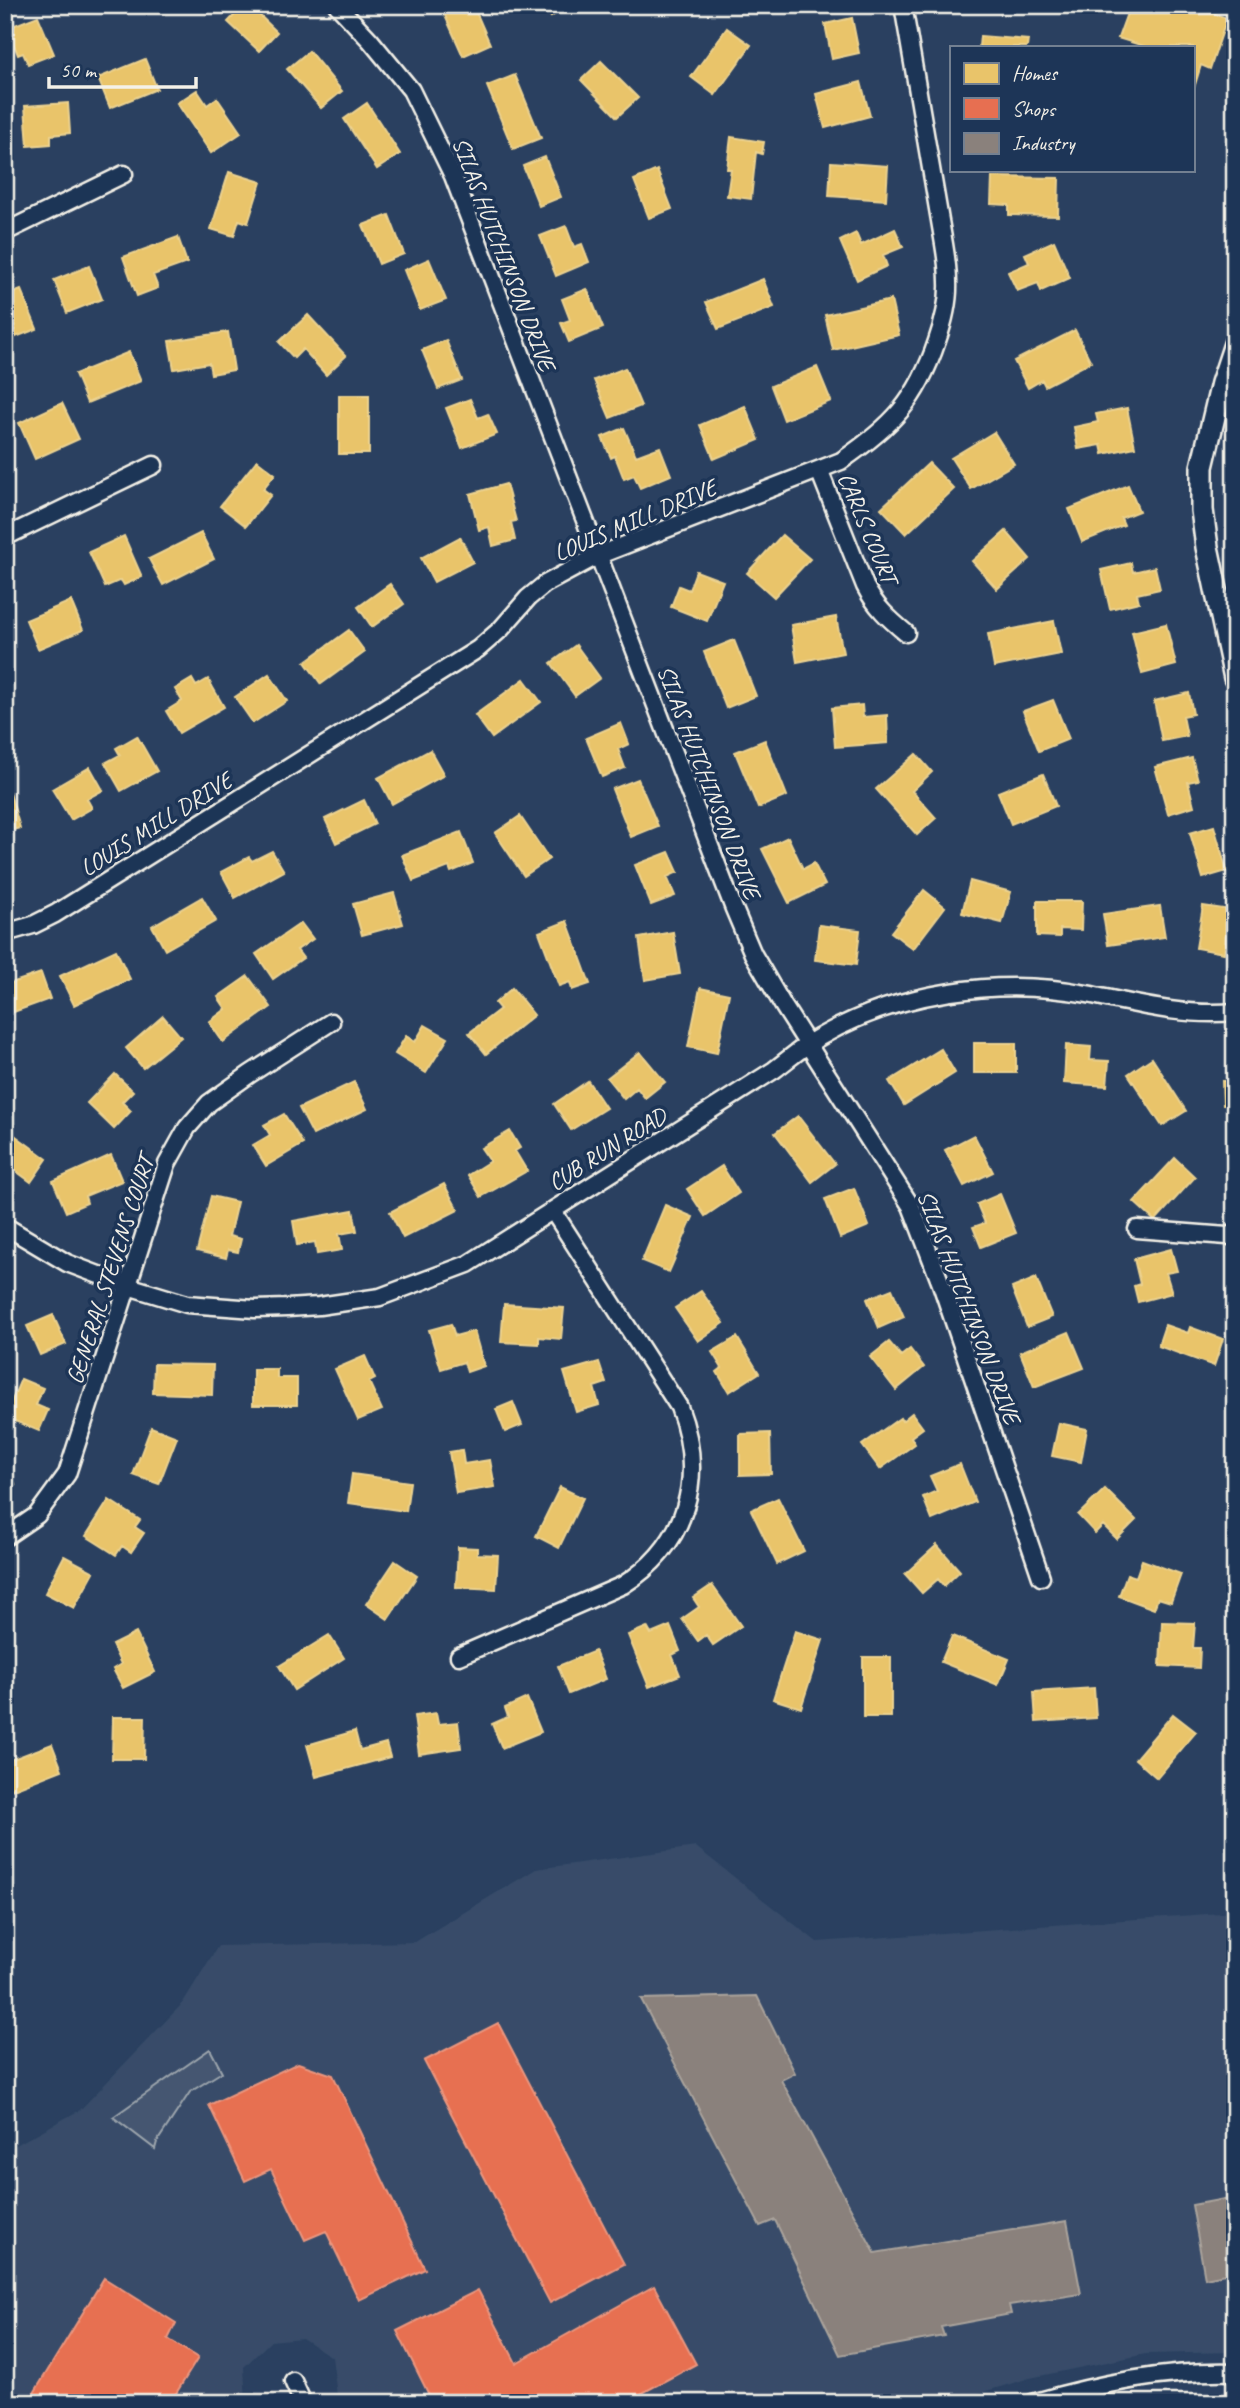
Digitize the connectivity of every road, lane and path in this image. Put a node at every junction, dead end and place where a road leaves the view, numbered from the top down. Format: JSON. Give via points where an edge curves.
{"nodes":[{"id":1,"x":337,"y":5,"type":"edge"},
{"id":2,"x":902,"y":5,"type":"edge"},
{"id":3,"x":124,"y":174,"type":"dead end"},
{"id":4,"x":7,"y":225,"type":"edge"},
{"id":5,"x":1235,"y":344,"type":"edge"},
{"id":6,"x":154,"y":465,"type":"dead end"},
{"id":7,"x":818,"y":470,"type":"junction"},
{"id":8,"x":5,"y":537,"type":"edge"},
{"id":9,"x":597,"y":556,"type":"junction"},
{"id":10,"x":906,"y":633,"type":"dead end"},
{"id":11,"x":1235,"y":678,"type":"edge"},
{"id":12,"x":5,"y":933,"type":"edge"},
{"id":13,"x":1235,"y":1012,"type":"edge"},
{"id":14,"x":331,"y":1022,"type":"dead end"},
{"id":15,"x":808,"y":1045,"type":"junction"},
{"id":16,"x":553,"y":1211,"type":"junction"},
{"id":17,"x":5,"y":1226,"type":"edge"},
{"id":18,"x":1137,"y":1229,"type":"dead end"},
{"id":19,"x":1235,"y":1233,"type":"edge"},
{"id":20,"x":128,"y":1286,"type":"junction"},
{"id":21,"x":5,"y":1537,"type":"edge"},
{"id":22,"x":1041,"y":1577,"type":"dead end"},
{"id":23,"x":459,"y":1656,"type":"dead end"},
{"id":24,"x":1235,"y":2372,"type":"edge"},
{"id":25,"x":293,"y":2381,"type":"dead end"},
{"id":26,"x":303,"y":2403,"type":"edge"},
{"id":27,"x":1032,"y":2403,"type":"edge"}],
"edges":[{"from":1,"to":9,"type":"street","name":"SILAS HUTCHINSON DRIVE","via":[[411,90],[446,163]]},
{"from":2,"to":7,"type":"street","name":"LOUIS MILL DRIVE","via":[[944,244],[948,282],[944,320],[927,371],[897,415],[841,461]]},
{"from":3,"to":4,"type":"street"},
{"from":5,"to":11,"type":"main road","via":[[1202,467],[1202,510]]},
{"from":6,"to":8,"type":"street"},
{"from":7,"to":9,"type":"street","name":"LOUIS MILL DRIVE"},
{"from":7,"to":10,"type":"street","name":"CARLS COURT","via":[[868,593]]},
{"from":9,"to":12,"type":"street","name":"LOUIS MILL DRIVE","via":[[545,584],[478,649],[438,675],[55,914]]},
{"from":9,"to":15,"type":"street","name":"SILAS HUTCHINSON DRIVE","via":[[738,921]]},
{"from":13,"to":15,"type":"street","name":"CUB RUN ROAD","via":[[1152,1009],[1086,994],[1001,986],[909,1000]]},
{"from":14,"to":20,"type":"street","name":"GENERAL STEVENS COURT","via":[[209,1103],[187,1128],[167,1164]]},
{"from":15,"to":16,"type":"street","name":"CUB RUN ROAD"},
{"from":15,"to":22,"type":"street","name":"SILAS HUTCHINSON DRIVE","via":[[911,1206]]},
{"from":16,"to":20,"type":"street","name":"CUB RUN ROAD","via":[[468,1264],[380,1297],[319,1306],[255,1308],[187,1304]]},
{"from":16,"to":23,"type":"street","via":[[680,1407],[689,1438],[690,1490],[674,1535],[649,1567],[623,1585]]},
{"from":17,"to":20,"type":"street","name":"CUB RUN ROAD","via":[[68,1263]]},
{"from":18,"to":19,"type":"street"},
{"from":20,"to":21,"type":"street","name":"GENERAL STEVENS COURT","via":[[67,1474],[37,1515]]},
{"from":24,"to":27,"type":"street","via":[[1128,2380]]},
{"from":25,"to":26,"type":"street"}]}
